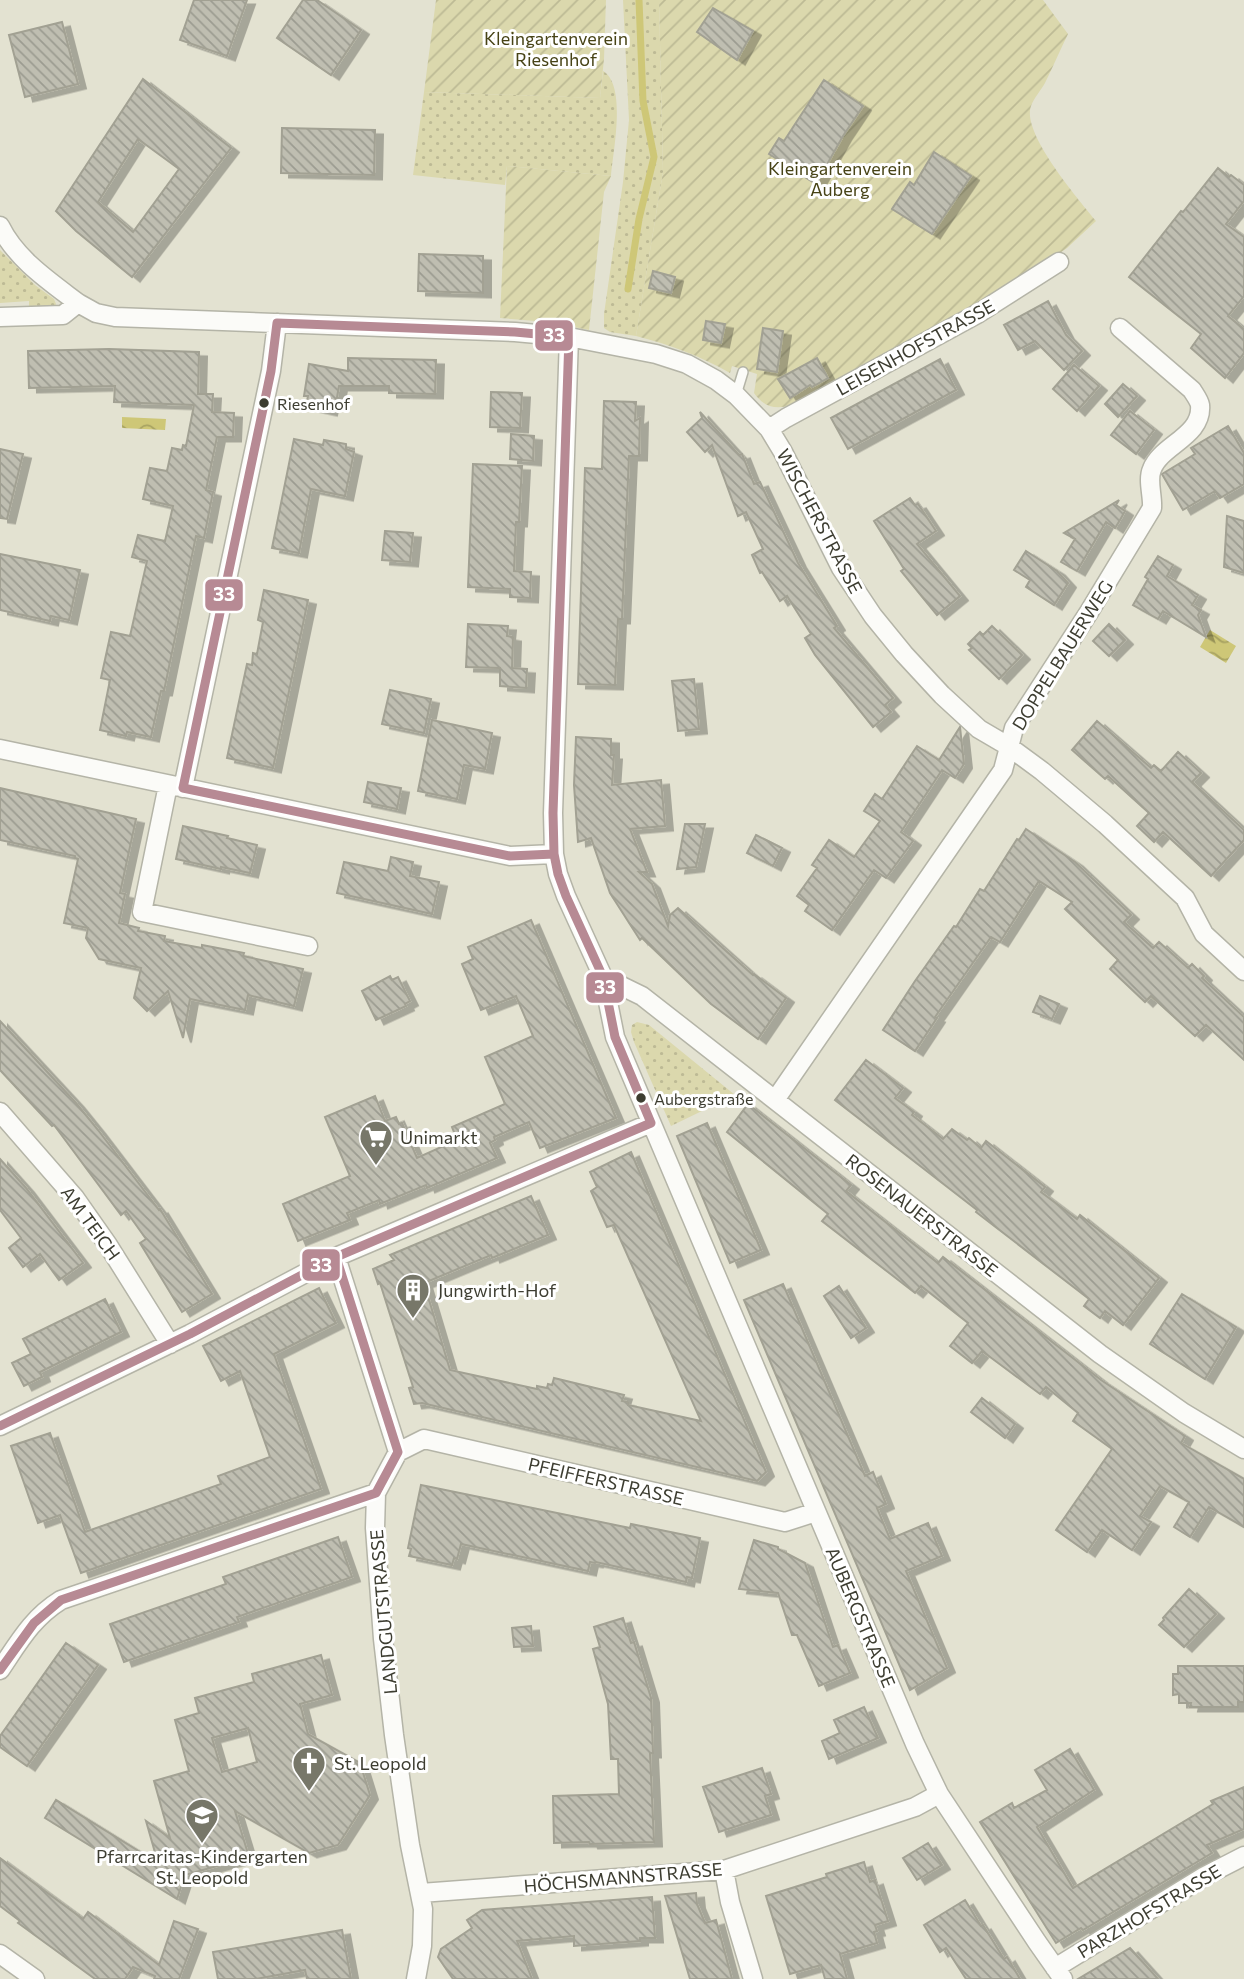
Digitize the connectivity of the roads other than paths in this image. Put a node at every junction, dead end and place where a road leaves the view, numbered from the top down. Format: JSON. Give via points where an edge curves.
{"nodes":[{"id":1,"x":0,"y":226,"type":"edge"},
{"id":2,"x":1059,"y":262,"type":"dead end"},
{"id":3,"x":78,"y":303,"type":"junction"},
{"id":4,"x":0,"y":317,"type":"edge"},
{"id":5,"x":277,"y":323,"type":"junction"},
{"id":6,"x":1120,"y":328,"type":"dead end"},
{"id":7,"x":569,"y":337,"type":"junction"},
{"id":8,"x":743,"y":372,"type":"dead end"},
{"id":9,"x":736,"y":396,"type":"junction"},
{"id":10,"x":769,"y":429,"type":"junction"},
{"id":11,"x":1009,"y":746,"type":"junction"},
{"id":12,"x":0,"y":750,"type":"edge"},
{"id":13,"x":175,"y":786,"type":"junction"},
{"id":14,"x":554,"y":854,"type":"junction"},
{"id":15,"x":308,"y":946,"type":"dead end"},
{"id":16,"x":1244,"y":971,"type":"edge"},
{"id":17,"x":603,"y":977,"type":"junction"},
{"id":18,"x":775,"y":1100,"type":"junction"},
{"id":19,"x":0,"y":1112,"type":"edge"},
{"id":20,"x":652,"y":1122,"type":"junction"},
{"id":21,"x":336,"y":1257,"type":"junction"},
{"id":22,"x":170,"y":1344,"type":"junction"},
{"id":23,"x":0,"y":1426,"type":"edge"},
{"id":24,"x":1244,"y":1449,"type":"edge"},
{"id":25,"x":398,"y":1452,"type":"junction"},
{"id":26,"x":376,"y":1493,"type":"junction"},
{"id":27,"x":816,"y":1512,"type":"junction"},
{"id":28,"x":0,"y":1670,"type":"edge"},
{"id":29,"x":939,"y":1794,"type":"junction"},
{"id":30,"x":1244,"y":1856,"type":"edge"},
{"id":31,"x":724,"y":1870,"type":"junction"},
{"id":32,"x":421,"y":1893,"type":"junction"},
{"id":33,"x":0,"y":1954,"type":"edge"},
{"id":34,"x":1059,"y":1974,"type":"edge"},
{"id":35,"x":35,"y":1979,"type":"edge"},
{"id":36,"x":416,"y":1979,"type":"edge"},
{"id":37,"x":753,"y":1979,"type":"edge"}],
"edges":[{"from":1,"to":3,"type":"street","name":"WISCHERSTRASSE","via":[[26,261]]},
{"from":2,"to":10,"type":"street","name":"LEISENHOFSTRASSE","via":[[979,313]]},
{"from":3,"to":4,"type":"street","via":[[63,315]]},
{"from":3,"to":5,"type":"street","name":"WISCHERSTRASSE","via":[[115,317]]},
{"from":5,"to":7,"type":"street","name":"WISCHERSTRASSE"},
{"from":5,"to":13,"type":"street","via":[[271,370]]},
{"from":6,"to":11,"type":"street","name":"DOPPELBAUERWEG","via":[[1192,390],[1200,403],[1198,418],[1152,469],[1152,508],[1014,727]]},
{"from":7,"to":9,"type":"street","name":"WISCHERSTRASSE","via":[[687,364]]},
{"from":7,"to":14,"type":"street","name":"AUBERGSTRASSE"},
{"from":8,"to":9,"type":"lane"},
{"from":9,"to":10,"type":"street","name":"WISCHERSTRASSE"},
{"from":10,"to":11,"type":"street","name":"WISCHERSTRASSE","via":[[841,568],[873,616],[942,695],[979,729]]},
{"from":11,"to":16,"type":"street","name":"WISCHERSTRASSE","via":[[1185,898],[1204,934]]},
{"from":11,"to":18,"type":"street","name":"DOPPELBAUERWEG","via":[[1003,770]]},
{"from":12,"to":13,"type":"street"},
{"from":13,"to":14,"type":"street","via":[[510,856]]},
{"from":13,"to":15,"type":"street","via":[[142,912]]},
{"from":14,"to":17,"type":"street","name":"AUBERGSTRASSE","via":[[566,896]]},
{"from":17,"to":18,"type":"street","name":"ROSENAUERSTRASSE","via":[[642,996]]},
{"from":17,"to":20,"type":"street","name":"AUBERGSTRASSE","via":[[615,1037]]},
{"from":18,"to":24,"type":"street","name":"ROSENAUERSTRASSE","via":[[1100,1354]]},
{"from":19,"to":22,"type":"street","name":"AM TEICH","via":[[75,1198]]},
{"from":20,"to":21,"type":"street"},
{"from":20,"to":27,"type":"street","name":"AUBERGSTRASSE"},
{"from":21,"to":22,"type":"street"},
{"from":21,"to":25,"type":"street"},
{"from":22,"to":23,"type":"street"},
{"from":25,"to":26,"type":"street","name":"LANDGUTSTRASSE"},
{"from":25,"to":27,"type":"street","name":"PFEIFFERSTRASSE","via":[[424,1439],[785,1522]]},
{"from":26,"to":28,"type":"street","via":[[61,1600],[43,1611]]},
{"from":26,"to":32,"type":"street","name":"LANDGUTSTRASSE","via":[[383,1639],[410,1846]]},
{"from":27,"to":29,"type":"street","name":"AUBERGSTRASSE"},
{"from":29,"to":31,"type":"street","name":"HÖCHSMANNSTRASSE","via":[[915,1807]]},
{"from":29,"to":34,"type":"street","name":"AUBERGSTRASSE"},
{"from":30,"to":34,"type":"street","name":"PARZHOFSTRASSE","via":[[1205,1876]]},
{"from":31,"to":32,"type":"street","name":"HÖCHSMANNSTRASSE"},
{"from":31,"to":37,"type":"street"},
{"from":32,"to":36,"type":"street","name":"LANDGUTSTRASSE","via":[[423,1937]]},
{"from":33,"to":35,"type":"street"}]}
